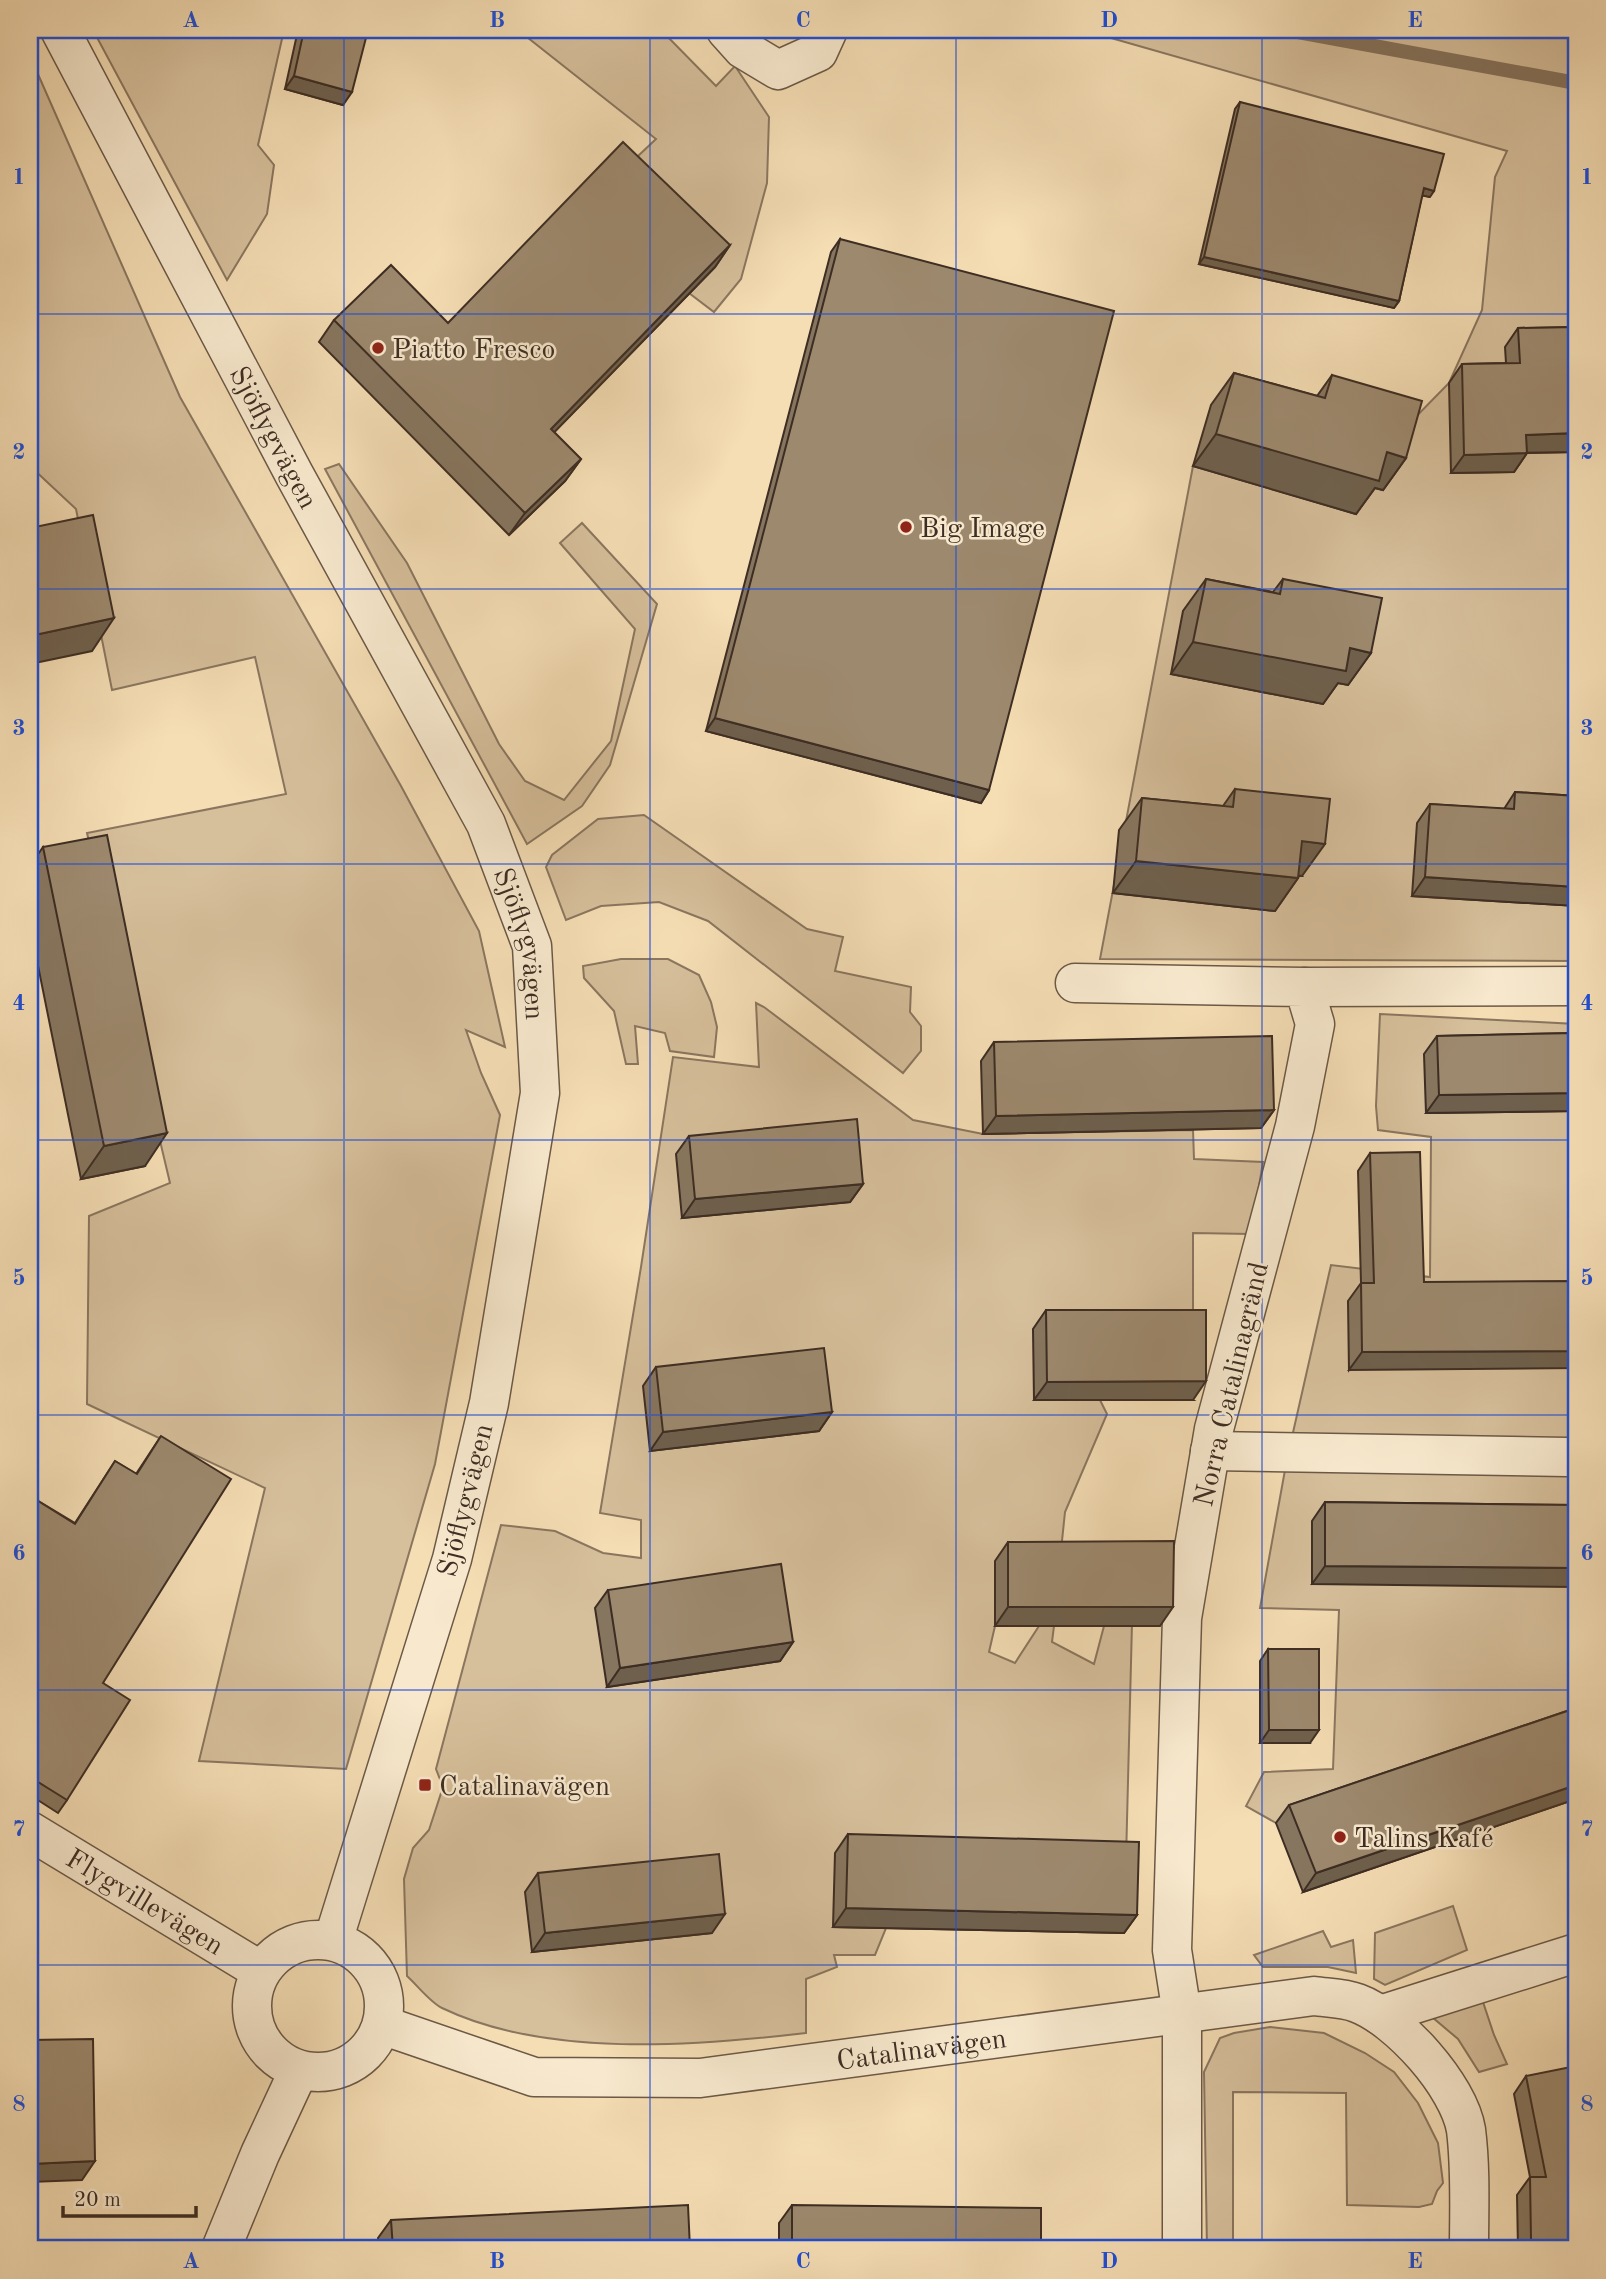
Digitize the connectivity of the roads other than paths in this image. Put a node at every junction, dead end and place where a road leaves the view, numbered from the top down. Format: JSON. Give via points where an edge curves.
{"nodes":[{"id":1,"x":60,"y":30,"type":"edge"},
{"id":2,"x":726,"y":30,"type":"edge"},
{"id":3,"x":828,"y":30,"type":"edge"},
{"id":4,"x":1075,"y":983,"type":"dead end"},
{"id":5,"x":1576,"y":986,"type":"edge"},
{"id":6,"x":1304,"y":987,"type":"junction"},
{"id":7,"x":1210,"y":1451,"type":"junction"},
{"id":8,"x":1567,"y":1457,"type":"dead end"},
{"id":9,"x":30,"y":1831,"type":"edge"},
{"id":10,"x":332,"y":1941,"type":"junction"},
{"id":11,"x":1576,"y":1953,"type":"edge"},
{"id":12,"x":261,"y":1971,"type":"junction"},
{"id":13,"x":1182,"y":2014,"type":"junction"},
{"id":14,"x":1380,"y":2015,"type":"junction"},
{"id":15,"x":382,"y":2025,"type":"junction"},
{"id":16,"x":299,"y":2070,"type":"junction"},
{"id":17,"x":221,"y":2249,"type":"edge"},
{"id":18,"x":1182,"y":2249,"type":"edge"},
{"id":19,"x":1469,"y":2249,"type":"edge"}],
"edges":[{"from":1,"to":10,"type":"street","name":"Sjöflygvägen","via":[[294,474],[486,824],[533,946],[540,1093],[489,1403],[452,1559]]},
{"from":2,"to":3,"type":"street","via":[[743,50],[778,70],[818,52]]},
{"from":4,"to":6,"type":"street"},
{"from":5,"to":6,"type":"street"},
{"from":6,"to":7,"type":"street","name":"Norra Catalinagränd","via":[[1315,1024],[1295,1126]]},
{"from":7,"to":8,"type":"street"},
{"from":7,"to":13,"type":"street","name":"Norra Catalinagränd","via":[[1182,1618],[1172,1951]]},
{"from":9,"to":12,"type":"street","name":"Flygvillevägen"},
{"from":10,"to":12,"type":"street","via":[[312,1939],[292,1945]]},
{"from":10,"to":15,"type":"street","via":[[352,1948],[369,1962],[385,2003]]},
{"from":11,"to":14,"type":"street"},
{"from":12,"to":16,"type":"street","via":[[253,1990],[257,2030],[281,2061]]},
{"from":13,"to":14,"type":"street","name":"Catalinavägen","via":[[1314,1996],[1356,2002]]},
{"from":13,"to":15,"type":"street","name":"Catalinavägen","via":[[700,2078],[534,2077]]},
{"from":13,"to":18,"type":"street","name":"Norra Catalinagränd"},
{"from":14,"to":19,"type":"street","name":"Catalinavägen","via":[[1427,2057],[1453,2093],[1465,2128]]},
{"from":15,"to":16,"type":"street","via":[[372,2045],[355,2061],[338,2070]]},
{"from":16,"to":17,"type":"street"}]}
